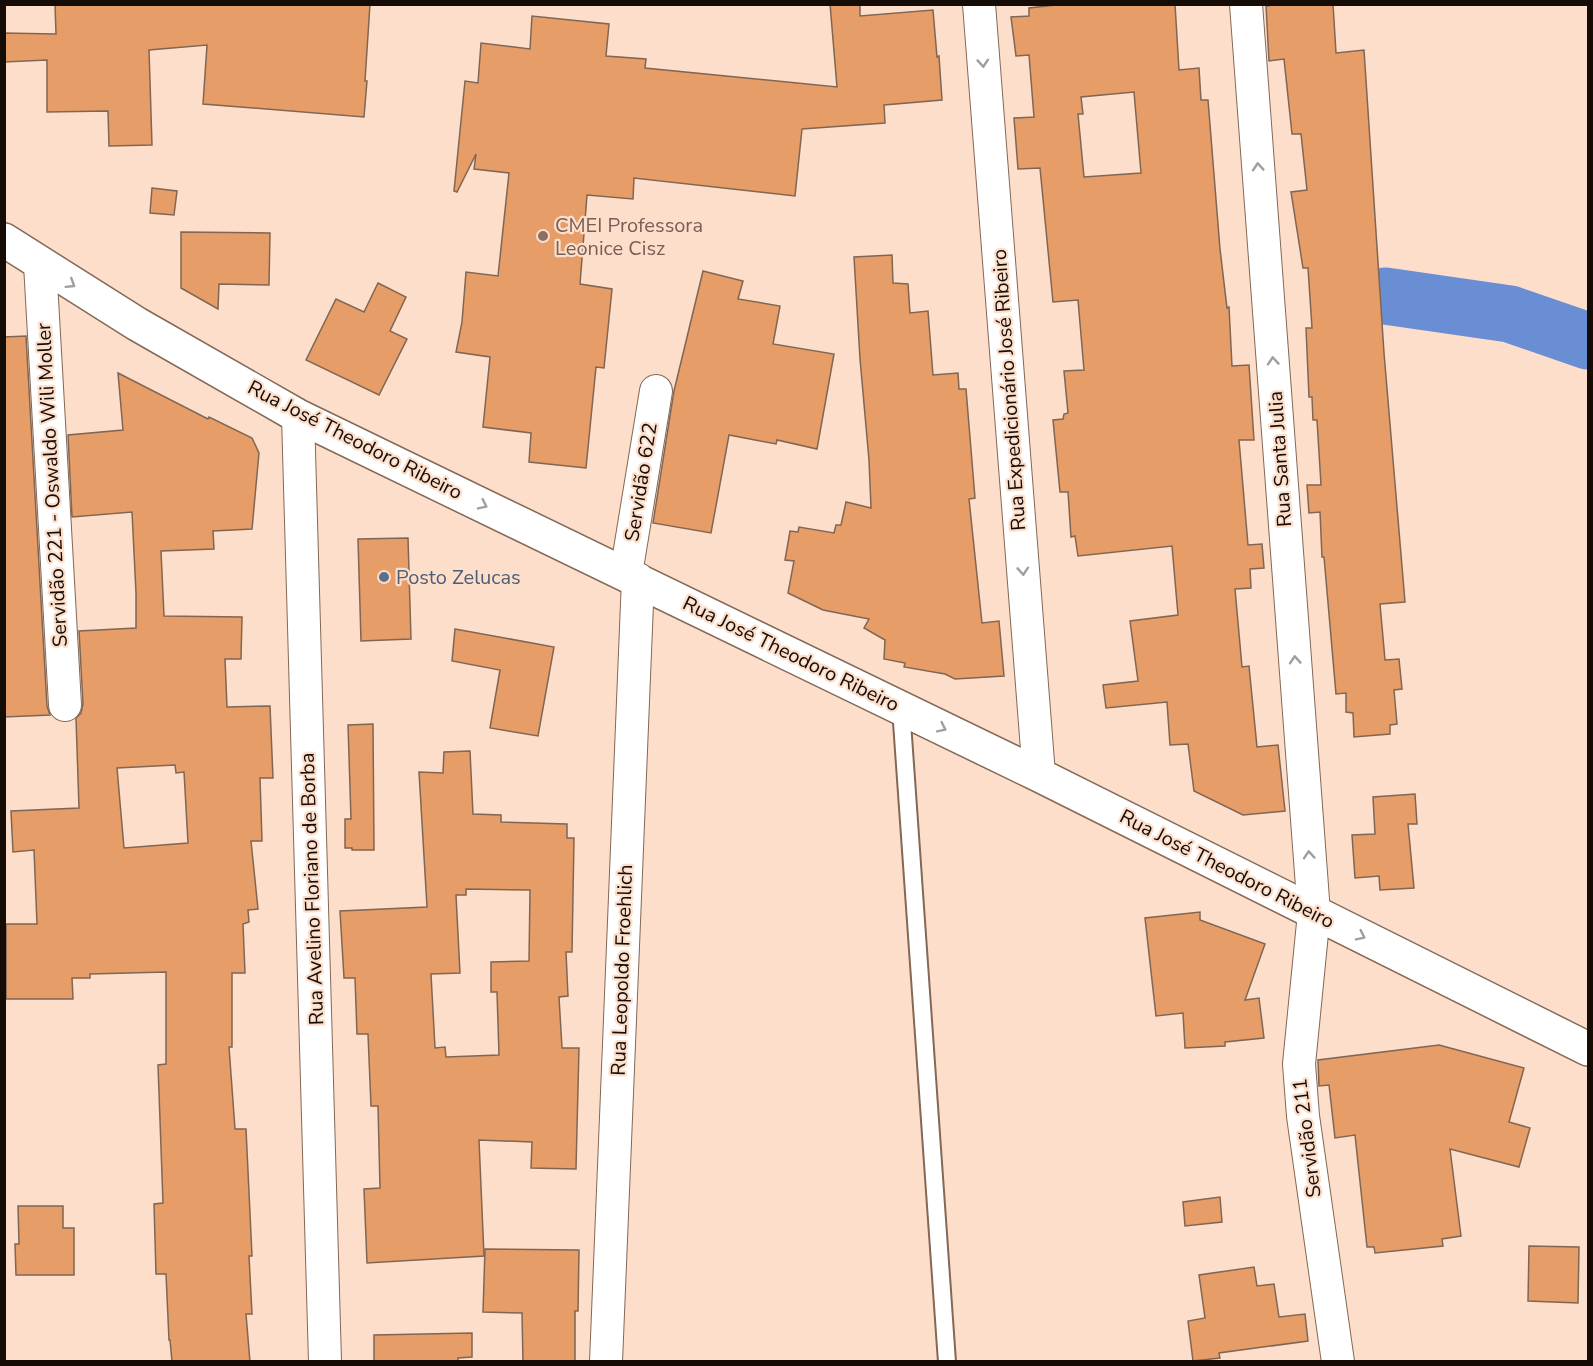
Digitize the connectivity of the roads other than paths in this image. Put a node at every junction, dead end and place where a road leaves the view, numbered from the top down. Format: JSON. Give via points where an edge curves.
{"nodes":[{"id":1,"x":979,"y":4,"type":"edge"},
{"id":2,"x":1246,"y":4,"type":"edge"},
{"id":3,"x":4,"y":240,"type":"edge"},
{"id":4,"x":40,"y":264,"type":"junction"},
{"id":5,"x":656,"y":391,"type":"dead end"},
{"id":6,"x":298,"y":416,"type":"junction"},
{"id":7,"x":632,"y":577,"type":"junction"},
{"id":8,"x":65,"y":705,"type":"dead end"},
{"id":9,"x":901,"y":708,"type":"junction"},
{"id":10,"x":1039,"y":776,"type":"junction"},
{"id":11,"x":1314,"y":913,"type":"junction"},
{"id":12,"x":1588,"y":1049,"type":"edge"},
{"id":13,"x":325,"y":1362,"type":"edge"},
{"id":14,"x":606,"y":1362,"type":"edge"},
{"id":15,"x":947,"y":1362,"type":"edge"},
{"id":16,"x":1338,"y":1362,"type":"edge"}],
"edges":[{"from":1,"to":10,"type":"street","name":"Rua Expedicionário José Ribeiro","one_way":true},
{"from":11,"to":2,"type":"street","name":"Rua Santa Julia","one_way":true},
{"from":3,"to":4,"type":"main road","name":"Rua José Theodoro Ribeiro"},
{"from":4,"to":6,"type":"main road","name":"Rua José Theodoro Ribeiro","one_way":true},
{"from":4,"to":8,"type":"street","name":"Servidão 221 - Oswaldo Wili Moller"},
{"from":5,"to":7,"type":"street","name":"Servidão 622"},
{"from":6,"to":7,"type":"main road","name":"Rua José Theodoro Ribeiro","one_way":true},
{"from":6,"to":13,"type":"street","name":"Rua Avelino Floriano de Borba"},
{"from":7,"to":9,"type":"main road","name":"Rua José Theodoro Ribeiro"},
{"from":7,"to":14,"type":"street","name":"Rua Leopoldo Froehlich"},
{"from":9,"to":10,"type":"main road","name":"Rua José Theodoro Ribeiro","one_way":true},
{"from":9,"to":15,"type":"lane"},
{"from":10,"to":11,"type":"main road","name":"Rua José Theodoro Ribeiro"},
{"from":11,"to":12,"type":"main road","name":"Rua José Theodoro Ribeiro","one_way":true},
{"from":11,"to":16,"type":"street","name":"Servidão 211","via":[[1299,1064]]}]}
